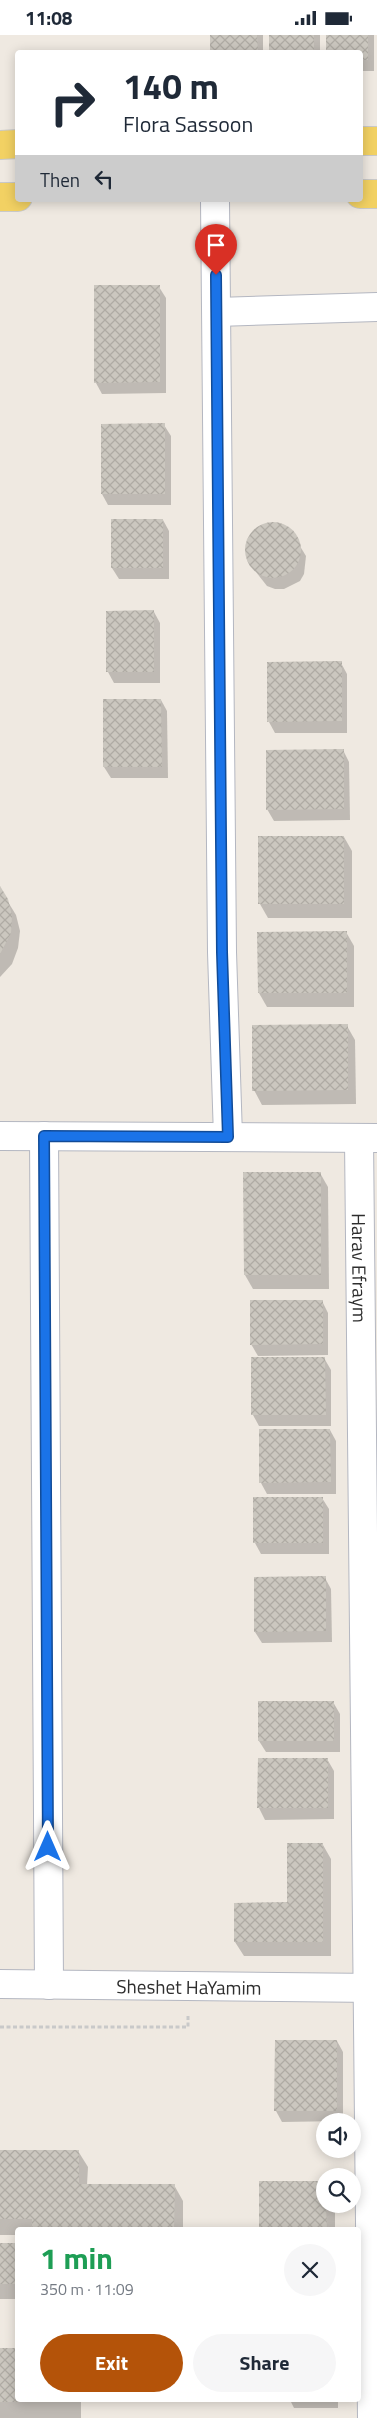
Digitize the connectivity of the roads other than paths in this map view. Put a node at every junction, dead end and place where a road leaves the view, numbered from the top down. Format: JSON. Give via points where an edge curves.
{"nodes":[{"id":1,"x":363,"y":141,"type":"edge"},
{"id":2,"x":377,"y":141,"type":"edge"},
{"id":3,"x":15,"y":144,"type":"edge"},
{"id":4,"x":0,"y":145,"type":"edge"},
{"id":5,"x":363,"y":194,"type":"edge"},
{"id":6,"x":377,"y":194,"type":"edge"},
{"id":7,"x":0,"y":197,"type":"edge"},
{"id":8,"x":15,"y":197,"type":"edge"},
{"id":9,"x":215,"y":202,"type":"edge"},
{"id":10,"x":377,"y":307,"type":"edge"},
{"id":11,"x":217,"y":312,"type":"junction"},
{"id":12,"x":0,"y":1136,"type":"edge"},
{"id":13,"x":44,"y":1136,"type":"junction"},
{"id":14,"x":228,"y":1137,"type":"junction"},
{"id":15,"x":368,"y":1138,"type":"edge"},
{"id":16,"x":0,"y":1984,"type":"edge"},
{"id":17,"x":50,"y":1985,"type":"junction"},
{"id":18,"x":372,"y":1988,"type":"edge"},
{"id":19,"x":372,"y":2418,"type":"edge"}],
"edges":[{"from":1,"to":2,"type":"main road"},
{"from":3,"to":4,"type":"main road"},
{"from":5,"to":6,"type":"main road"},
{"from":7,"to":8,"type":"main road"},
{"from":9,"to":11,"type":"street"},
{"from":10,"to":11,"type":"street"},
{"from":11,"to":14,"type":"street","via":[[222,952]]},
{"from":12,"to":13,"type":"street"},
{"from":13,"to":14,"type":"street"},
{"from":13,"to":17,"type":"street"},
{"from":14,"to":15,"type":"street"},
{"from":15,"to":18,"type":"street","name":"Harav Efraym"},
{"from":16,"to":17,"type":"street","name":"Sheshet HaYamim"},
{"from":17,"to":18,"type":"street","name":"Sheshet HaYamim"},
{"from":18,"to":19,"type":"street","name":"Harav Efraym"}]}
